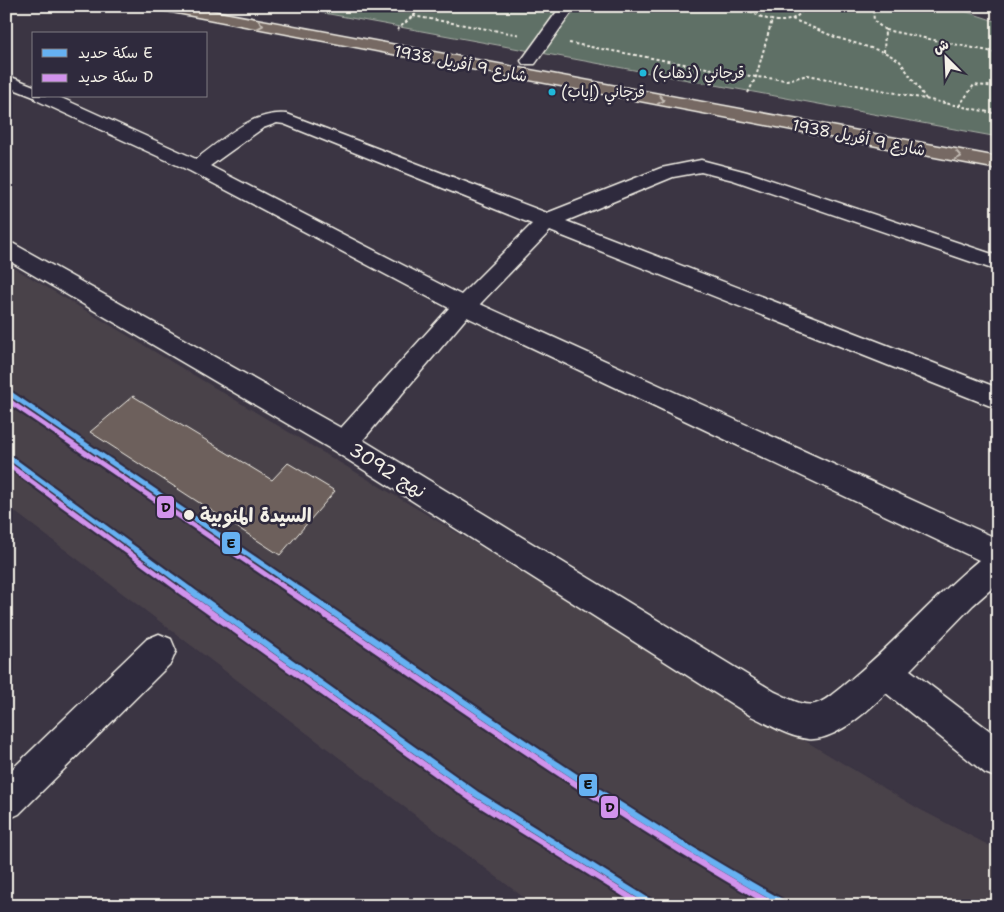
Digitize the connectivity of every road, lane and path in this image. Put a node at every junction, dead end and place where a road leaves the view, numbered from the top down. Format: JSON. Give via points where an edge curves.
{"nodes":[{"id":1,"x":161,"y":6,"type":"edge"},
{"id":2,"x":241,"y":6,"type":"edge"},
{"id":3,"x":424,"y":6,"type":"edge"},
{"id":4,"x":569,"y":6,"type":"edge"},
{"id":5,"x":742,"y":6,"type":"edge"},
{"id":6,"x":798,"y":6,"type":"edge"},
{"id":7,"x":876,"y":6,"type":"edge"},
{"id":8,"x":748,"y":7,"type":"edge"},
{"id":9,"x":413,"y":16,"type":"junction"},
{"id":10,"x":792,"y":19,"type":"junction"},
{"id":11,"x":772,"y":20,"type":"junction"},
{"id":12,"x":884,"y":30,"type":"junction"},
{"id":13,"x":391,"y":35,"type":"junction"},
{"id":14,"x":545,"y":39,"type":"junction"},
{"id":15,"x":884,"y":52,"type":"junction"},
{"id":16,"x":998,"y":53,"type":"edge"},
{"id":17,"x":529,"y":61,"type":"junction"},
{"id":18,"x":756,"y":78,"type":"junction"},
{"id":19,"x":6,"y":80,"type":"edge"},
{"id":20,"x":998,"y":87,"type":"edge"},
{"id":21,"x":32,"y":91,"type":"edge"},
{"id":22,"x":46,"y":98,"type":"edge"},
{"id":23,"x":926,"y":99,"type":"junction"},
{"id":24,"x":744,"y":101,"type":"junction"},
{"id":25,"x":959,"y":106,"type":"junction"},
{"id":26,"x":998,"y":114,"type":"edge"},
{"id":27,"x":998,"y":148,"type":"edge"},
{"id":28,"x":998,"y":163,"type":"edge"},
{"id":29,"x":197,"y":167,"type":"junction"},
{"id":30,"x":547,"y":221,"type":"junction"},
{"id":31,"x":6,"y":249,"type":"edge"},
{"id":32,"x":998,"y":264,"type":"edge"},
{"id":33,"x":464,"y":306,"type":"junction"},
{"id":34,"x":998,"y":398,"type":"edge"},
{"id":35,"x":344,"y":443,"type":"junction"},
{"id":36,"x":998,"y":554,"type":"edge"},
{"id":37,"x":998,"y":563,"type":"edge"},
{"id":38,"x":159,"y":652,"type":"dead end"},
{"id":39,"x":885,"y":671,"type":"junction"},
{"id":40,"x":998,"y":760,"type":"edge"},
{"id":41,"x":6,"y":801,"type":"edge"}],
"edges":[{"from":1,"to":28,"type":"main road","name":"شارع 9 أفريل 1938","one_way":true},
{"from":2,"to":13,"type":"main road","name":"شارع 9 أفريل 1938"},
{"from":3,"to":9,"type":"path"},
{"from":4,"to":14,"type":"street"},
{"from":5,"to":8,"type":"path"},
{"from":6,"to":10,"type":"path","via":[[801,12]]},
{"from":7,"to":12,"type":"path","via":[[872,9],[874,21]]},
{"from":8,"to":11,"type":"path","via":[[754,14]]},
{"from":9,"to":13,"type":"path"},
{"from":9,"to":14,"type":"path"},
{"from":10,"to":11,"type":"path"},
{"from":10,"to":15,"type":"path"},
{"from":11,"to":18,"type":"path"},
{"from":12,"to":15,"type":"path"},
{"from":12,"to":16,"type":"path"},
{"from":13,"to":17,"type":"main road","name":"شارع 9 أفريل 1938"},
{"from":14,"to":17,"type":"street"},
{"from":14,"to":18,"type":"path"},
{"from":15,"to":23,"type":"path","via":[[899,60]]},
{"from":17,"to":24,"type":"main road","name":"شارع 9 أفريل 1938"},
{"from":18,"to":23,"type":"path","via":[[787,80],[808,75]]},
{"from":18,"to":24,"type":"path"},
{"from":19,"to":21,"type":"street"},
{"from":20,"to":25,"type":"path","via":[[974,85]]},
{"from":22,"to":29,"type":"street"},
{"from":23,"to":25,"type":"path"},
{"from":24,"to":27,"type":"main road","name":"شارع 9 أفريل 1938"},
{"from":25,"to":26,"type":"path"},
{"from":29,"to":30,"type":"street","via":[[256,124],[276,118],[287,119]]},
{"from":29,"to":33,"type":"street"},
{"from":30,"to":32,"type":"street","via":[[668,172],[701,166],[740,176]]},
{"from":30,"to":33,"type":"street"},
{"from":30,"to":34,"type":"street"},
{"from":31,"to":35,"type":"street","name":"نهج 3092"},
{"from":33,"to":35,"type":"street"},
{"from":33,"to":36,"type":"street"},
{"from":35,"to":39,"type":"street","name":"نهج 3092","via":[[762,704],[814,722],[830,717]]},
{"from":37,"to":39,"type":"street","name":"نهج 3092"},
{"from":38,"to":41,"type":"street"},
{"from":39,"to":40,"type":"street"}]}
